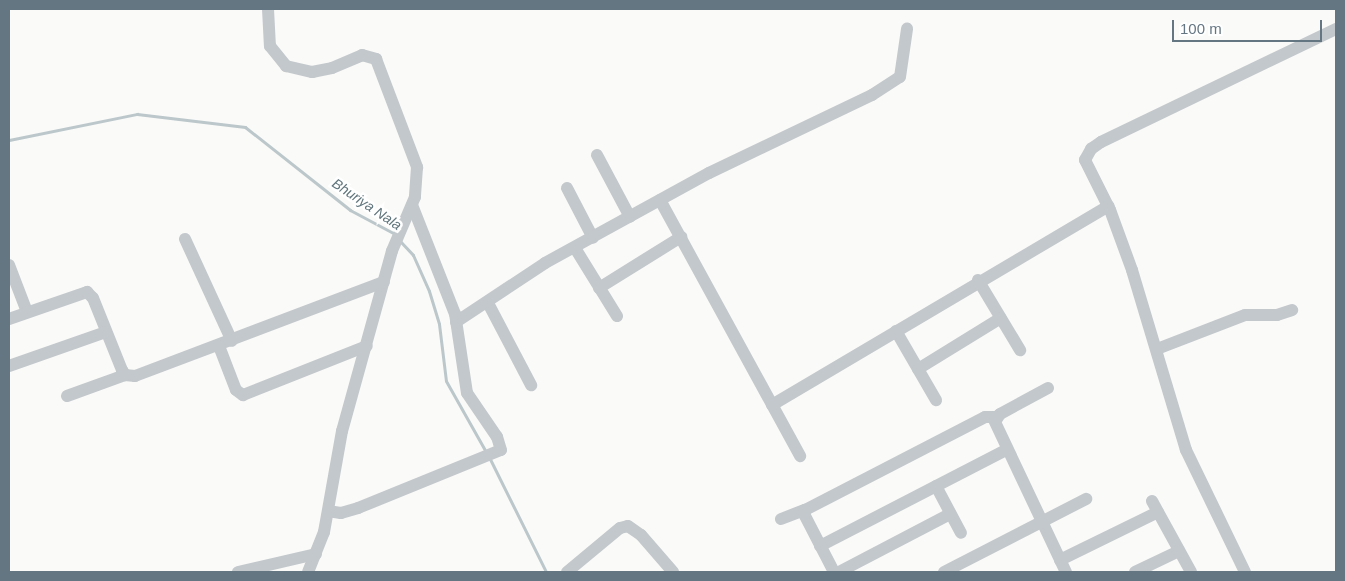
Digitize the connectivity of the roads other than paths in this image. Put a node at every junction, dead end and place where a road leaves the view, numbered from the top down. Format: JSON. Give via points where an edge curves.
{"nodes":[{"id":1,"x":268,"y":9,"type":"edge"},
{"id":2,"x":907,"y":29,"type":"dead end"},
{"id":3,"x":1336,"y":29,"type":"edge"},
{"id":4,"x":597,"y":156,"type":"dead end"},
{"id":5,"x":567,"y":188,"type":"dead end"},
{"id":6,"x":660,"y":200,"type":"junction"},
{"id":7,"x":412,"y":204,"type":"junction"},
{"id":8,"x":1108,"y":206,"type":"junction"},
{"id":9,"x":630,"y":217,"type":"junction"},
{"id":10,"x":681,"y":237,"type":"junction"},
{"id":11,"x":593,"y":238,"type":"junction"},
{"id":12,"x":185,"y":239,"type":"dead end"},
{"id":13,"x":575,"y":248,"type":"junction"},
{"id":14,"x":9,"y":265,"type":"edge"},
{"id":15,"x":978,"y":280,"type":"junction"},
{"id":16,"x":384,"y":282,"type":"junction"},
{"id":17,"x":599,"y":288,"type":"junction"},
{"id":18,"x":488,"y":302,"type":"junction"},
{"id":19,"x":1292,"y":310,"type":"dead end"},
{"id":20,"x":27,"y":312,"type":"junction"},
{"id":21,"x":617,"y":316,"type":"dead end"},
{"id":22,"x":1001,"y":318,"type":"junction"},
{"id":23,"x":9,"y":319,"type":"edge"},
{"id":24,"x":456,"y":322,"type":"junction"},
{"id":25,"x":896,"y":331,"type":"junction"},
{"id":26,"x":106,"y":332,"type":"junction"},
{"id":27,"x":232,"y":341,"type":"junction"},
{"id":28,"x":219,"y":346,"type":"junction"},
{"id":29,"x":367,"y":346,"type":"junction"},
{"id":30,"x":1157,"y":349,"type":"junction"},
{"id":31,"x":1020,"y":350,"type":"dead end"},
{"id":32,"x":9,"y":366,"type":"edge"},
{"id":33,"x":918,"y":369,"type":"junction"},
{"id":34,"x":125,"y":374,"type":"junction"},
{"id":35,"x":531,"y":385,"type":"dead end"},
{"id":36,"x":1048,"y":388,"type":"dead end"},
{"id":37,"x":68,"y":396,"type":"dead end"},
{"id":38,"x":936,"y":400,"type":"dead end"},
{"id":39,"x":772,"y":405,"type":"junction"},
{"id":40,"x":996,"y":417,"type":"junction"},
{"id":41,"x":1006,"y":450,"type":"junction"},
{"id":42,"x":800,"y":456,"type":"dead end"},
{"id":43,"x":936,"y":486,"type":"junction"},
{"id":44,"x":1086,"y":499,"type":"dead end"},
{"id":45,"x":804,"y":510,"type":"junction"},
{"id":46,"x":328,"y":512,"type":"junction"},
{"id":47,"x":950,"y":514,"type":"junction"},
{"id":48,"x":781,"y":519,"type":"dead end"},
{"id":49,"x":1041,"y":522,"type":"junction"},
{"id":50,"x":961,"y":533,"type":"dead end"},
{"id":51,"x":820,"y":546,"type":"junction"},
{"id":52,"x":1179,"y":551,"type":"junction"},
{"id":53,"x":316,"y":554,"type":"junction"},
{"id":54,"x":1060,"y":560,"type":"junction"},
{"id":55,"x":238,"y":572,"type":"edge"},
{"id":56,"x":308,"y":572,"type":"edge"},
{"id":57,"x":567,"y":572,"type":"edge"},
{"id":58,"x":673,"y":572,"type":"edge"},
{"id":59,"x":834,"y":572,"type":"edge"},
{"id":60,"x":839,"y":572,"type":"edge"},
{"id":61,"x":944,"y":572,"type":"edge"},
{"id":62,"x":1066,"y":572,"type":"edge"},
{"id":63,"x":1135,"y":572,"type":"edge"},
{"id":64,"x":1191,"y":572,"type":"edge"},
{"id":65,"x":1246,"y":572,"type":"edge"}],
"edges":[{"from":1,"to":7,"type":"street","via":[[270,46],[286,66],[312,72],[332,68],[362,55],[376,59],[417,167]]},
{"from":2,"to":6,"type":"street","via":[[900,77],[872,95]]},
{"from":3,"to":8,"type":"street","via":[[1092,149],[1085,160],[1086,165]]},
{"from":4,"to":9,"type":"street"},
{"from":5,"to":11,"type":"street"},
{"from":6,"to":9,"type":"street"},
{"from":6,"to":10,"type":"street"},
{"from":7,"to":16,"type":"street"},
{"from":7,"to":24,"type":"street"},
{"from":8,"to":15,"type":"street"},
{"from":8,"to":30,"type":"street"},
{"from":9,"to":11,"type":"street"},
{"from":10,"to":17,"type":"street"},
{"from":10,"to":39,"type":"street"},
{"from":11,"to":13,"type":"street"},
{"from":12,"to":27,"type":"street"},
{"from":13,"to":17,"type":"street"},
{"from":13,"to":18,"type":"street","via":[[533,270]]},
{"from":14,"to":20,"type":"street"},
{"from":15,"to":22,"type":"street"},
{"from":15,"to":25,"type":"street"},
{"from":16,"to":27,"type":"street"},
{"from":16,"to":29,"type":"street"},
{"from":17,"to":21,"type":"street"},
{"from":18,"to":24,"type":"street"},
{"from":18,"to":35,"type":"street"},
{"from":19,"to":30,"type":"street","via":[[1277,315],[1245,314]]},
{"from":20,"to":23,"type":"street"},
{"from":20,"to":26,"type":"street","via":[[87,292],[94,298]]},
{"from":22,"to":31,"type":"street"},
{"from":22,"to":33,"type":"street"},
{"from":24,"to":46,"type":"street","via":[[467,393],[497,437],[501,448],[499,452],[352,510]]},
{"from":25,"to":33,"type":"street"},
{"from":25,"to":39,"type":"street"},
{"from":26,"to":32,"type":"street"},
{"from":26,"to":34,"type":"street"},
{"from":27,"to":28,"type":"street"},
{"from":28,"to":29,"type":"street","via":[[236,390],[243,395]]},
{"from":28,"to":34,"type":"street","via":[[135,376]]},
{"from":29,"to":46,"type":"street","via":[[342,431]]},
{"from":30,"to":65,"type":"street","via":[[1190,459]]},
{"from":33,"to":38,"type":"street"},
{"from":34,"to":37,"type":"street"},
{"from":36,"to":40,"type":"street"},
{"from":39,"to":42,"type":"street"},
{"from":40,"to":41,"type":"street","via":[[995,428]]},
{"from":40,"to":45,"type":"street","via":[[985,417]]},
{"from":41,"to":43,"type":"street"},
{"from":41,"to":49,"type":"street"},
{"from":43,"to":47,"type":"street"},
{"from":43,"to":51,"type":"street"},
{"from":44,"to":49,"type":"street"},
{"from":45,"to":48,"type":"street"},
{"from":45,"to":51,"type":"street"},
{"from":46,"to":53,"type":"street"},
{"from":47,"to":50,"type":"street"},
{"from":47,"to":60,"type":"street"},
{"from":49,"to":54,"type":"street"},
{"from":49,"to":61,"type":"street"},
{"from":51,"to":59,"type":"street"},
{"from":52,"to":54,"type":"street","via":[[1155,506]]},
{"from":52,"to":63,"type":"street"},
{"from":52,"to":64,"type":"street"},
{"from":53,"to":55,"type":"street"},
{"from":53,"to":56,"type":"street"},
{"from":54,"to":62,"type":"street"},
{"from":57,"to":58,"type":"street","via":[[620,528],[628,526],[641,535]]}]}
